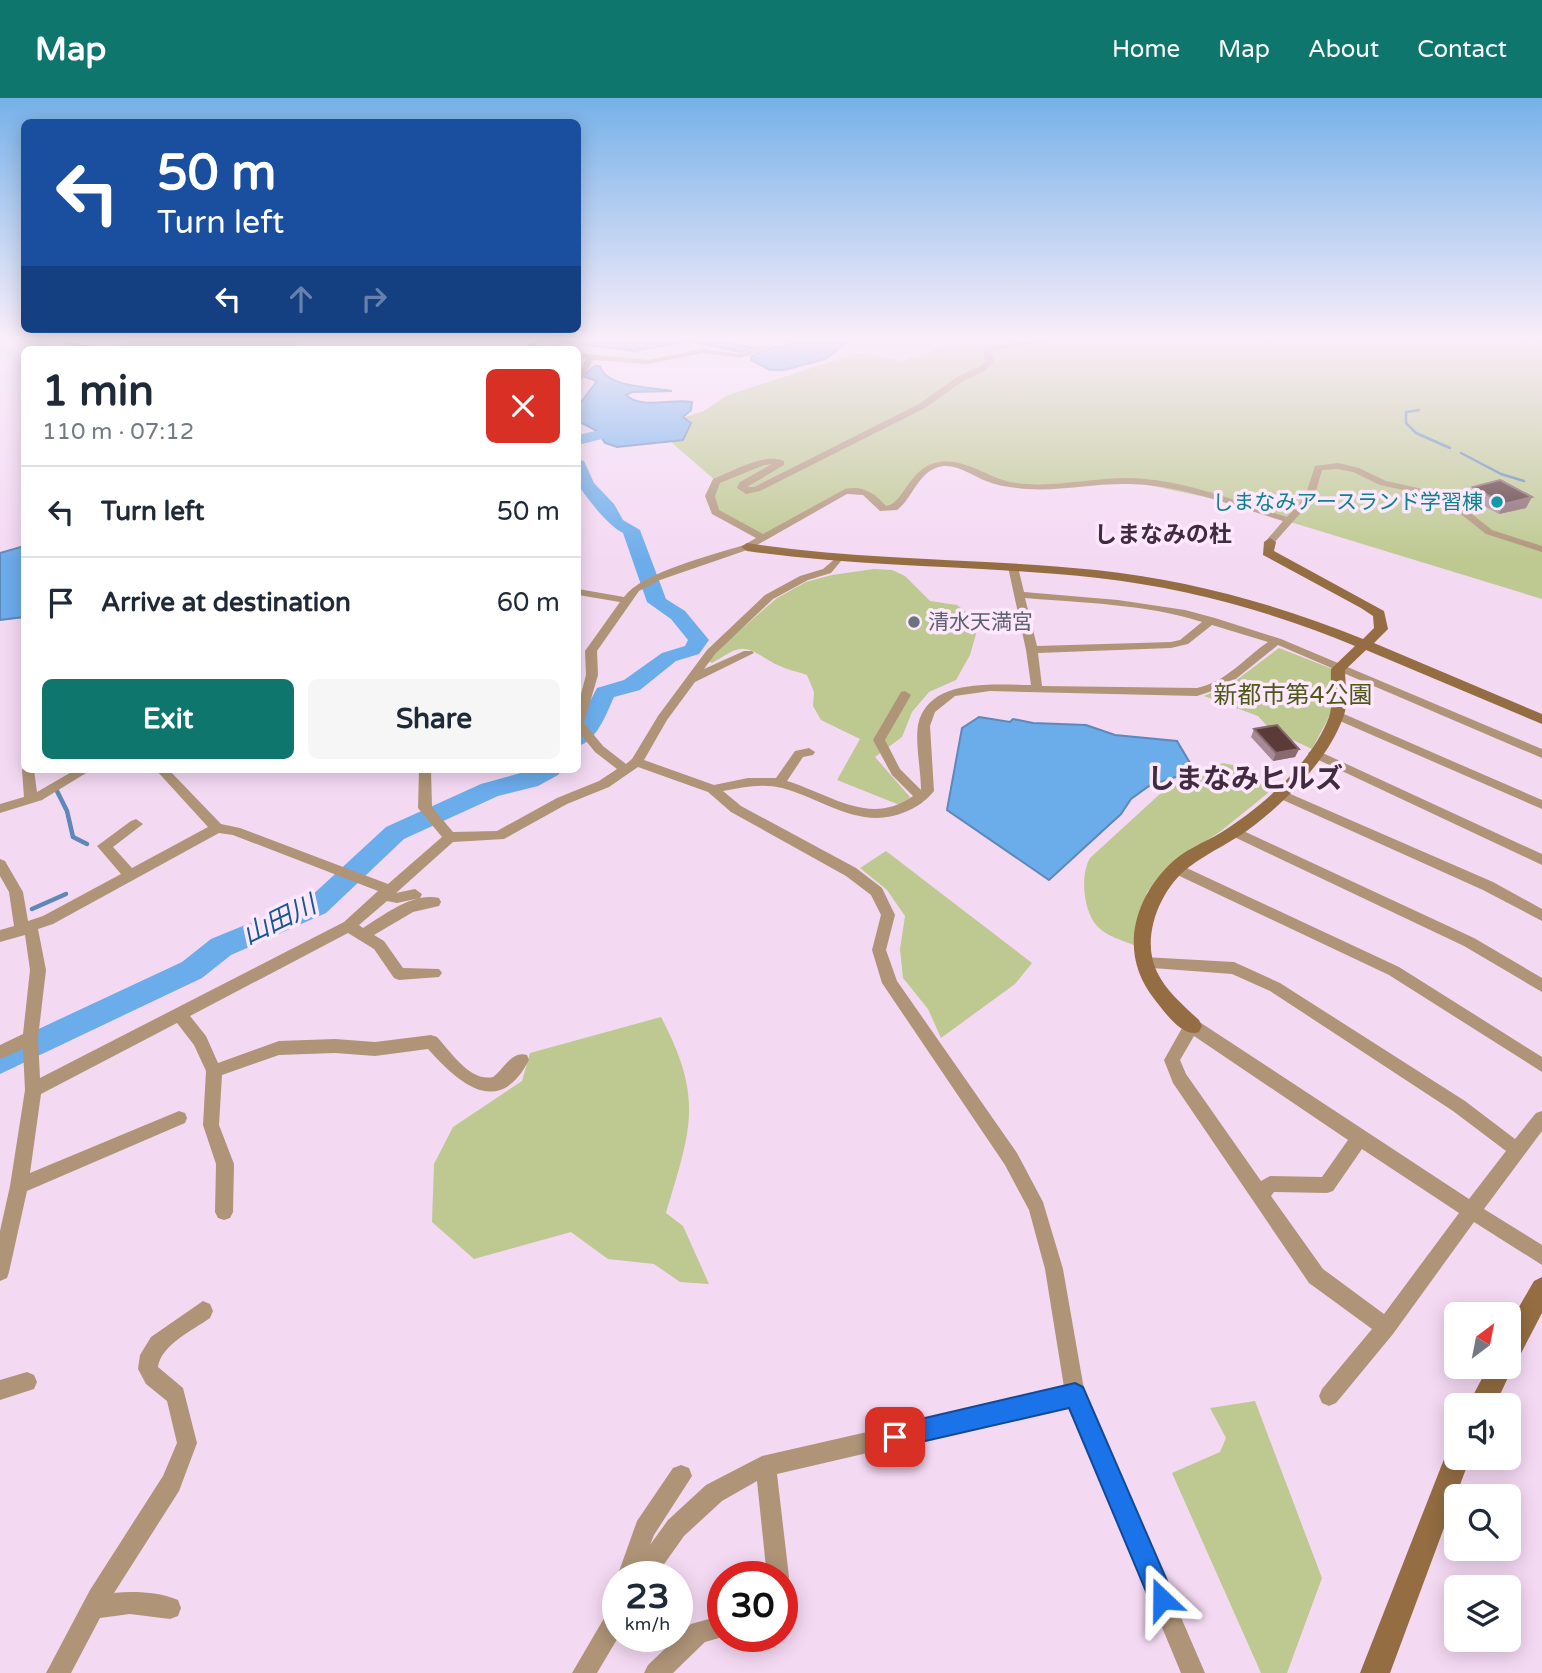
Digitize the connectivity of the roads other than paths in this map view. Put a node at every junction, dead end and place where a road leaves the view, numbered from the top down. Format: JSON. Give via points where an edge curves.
{"nodes":[{"id":1,"x":905,"y":414,"type":"edge"},
{"id":2,"x":1289,"y":520,"type":"junction"},
{"id":3,"x":761,"y":537,"type":"junction"},
{"id":4,"x":1270,"y":542,"type":"joint"},
{"id":5,"x":747,"y":547,"type":"junction"},
{"id":6,"x":1542,"y":550,"type":"edge"},
{"id":7,"x":836,"y":561,"type":"junction"},
{"id":8,"x":1013,"y":567,"type":"junction"},
{"id":9,"x":581,"y":593,"type":"edge"},
{"id":10,"x":1021,"y":595,"type":"junction"},
{"id":11,"x":625,"y":600,"type":"junction"},
{"id":12,"x":1211,"y":620,"type":"junction"},
{"id":13,"x":1277,"y":641,"type":"junction"},
{"id":14,"x":1367,"y":644,"type":"junction"},
{"id":15,"x":1032,"y":650,"type":"junction"},
{"id":16,"x":748,"y":653,"type":"dead end"},
{"id":17,"x":1338,"y":669,"type":"junction"},
{"id":18,"x":692,"y":679,"type":"junction"},
{"id":19,"x":1037,"y":690,"type":"junction"},
{"id":20,"x":905,"y":695,"type":"dead end"},
{"id":21,"x":581,"y":713,"type":"edge"},
{"id":22,"x":1337,"y":715,"type":"junction"},
{"id":23,"x":1542,"y":719,"type":"edge"},
{"id":24,"x":581,"y":727,"type":"edge"},
{"id":25,"x":808,"y":752,"type":"dead end"},
{"id":26,"x":1314,"y":753,"type":"junction"},
{"id":27,"x":1542,"y":754,"type":"edge"},
{"id":28,"x":631,"y":766,"type":"junction"},
{"id":29,"x":28,"y":773,"type":"edge"},
{"id":30,"x":80,"y":773,"type":"edge"},
{"id":31,"x":165,"y":773,"type":"edge"},
{"id":32,"x":425,"y":773,"type":"edge"},
{"id":33,"x":779,"y":783,"type":"junction"},
{"id":34,"x":713,"y":789,"type":"junction"},
{"id":35,"x":1279,"y":793,"type":"junction"},
{"id":36,"x":922,"y":797,"type":"junction"},
{"id":37,"x":32,"y":799,"type":"junction"},
{"id":38,"x":1542,"y":805,"type":"edge"},
{"id":39,"x":0,"y":809,"type":"edge"},
{"id":40,"x":136,"y":824,"type":"dead end"},
{"id":41,"x":217,"y":828,"type":"junction"},
{"id":42,"x":1235,"y":832,"type":"junction"},
{"id":43,"x":450,"y":837,"type":"junction"},
{"id":44,"x":1542,"y":860,"type":"edge"},
{"id":45,"x":0,"y":864,"type":"edge"},
{"id":46,"x":1176,"y":867,"type":"junction"},
{"id":47,"x":130,"y":876,"type":"junction"},
{"id":48,"x":386,"y":892,"type":"junction"},
{"id":49,"x":415,"y":894,"type":"dead end"},
{"id":50,"x":435,"y":902,"type":"dead end"},
{"id":51,"x":1542,"y":916,"type":"edge"},
{"id":52,"x":349,"y":926,"type":"junction"},
{"id":53,"x":27,"y":929,"type":"junction"},
{"id":54,"x":363,"y":934,"type":"junction"},
{"id":55,"x":0,"y":936,"type":"edge"},
{"id":56,"x":1144,"y":963,"type":"junction"},
{"id":57,"x":434,"y":973,"type":"dead end"},
{"id":58,"x":1542,"y":986,"type":"edge"},
{"id":59,"x":179,"y":1014,"type":"junction"},
{"id":60,"x":1192,"y":1026,"type":"junction"},
{"id":61,"x":30,"y":1038,"type":"junction"},
{"id":62,"x":0,"y":1052,"type":"edge"},
{"id":63,"x":521,"y":1060,"type":"dead end"},
{"id":64,"x":1542,"y":1065,"type":"edge"},
{"id":65,"x":214,"y":1071,"type":"junction"},
{"id":66,"x":33,"y":1090,"type":"junction"},
{"id":67,"x":179,"y":1118,"type":"dead end"},
{"id":68,"x":1542,"y":1118,"type":"edge"},
{"id":69,"x":1359,"y":1138,"type":"junction"},
{"id":70,"x":1517,"y":1150,"type":"junction"},
{"id":71,"x":19,"y":1186,"type":"junction"},
{"id":72,"x":1261,"y":1195,"type":"junction"},
{"id":73,"x":224,"y":1212,"type":"dead end"},
{"id":74,"x":1472,"y":1212,"type":"junction"},
{"id":75,"x":1542,"y":1256,"type":"edge"},
{"id":76,"x":0,"y":1272,"type":"edge"},
{"id":77,"x":1542,"y":1289,"type":"edge"},
{"id":78,"x":203,"y":1311,"type":"dead end"},
{"id":79,"x":1386,"y":1326,"type":"junction"},
{"id":80,"x":1521,"y":1328,"type":"edge"},
{"id":81,"x":27,"y":1382,"type":"dead end"},
{"id":82,"x":0,"y":1390,"type":"edge"},
{"id":83,"x":1075,"y":1395,"type":"junction"},
{"id":84,"x":1329,"y":1396,"type":"dead end"},
{"id":85,"x":766,"y":1466,"type":"junction"},
{"id":86,"x":1452,"y":1470,"type":"edge"},
{"id":87,"x":681,"y":1476,"type":"dead end"},
{"id":88,"x":634,"y":1561,"type":"edge"},
{"id":89,"x":652,"y":1561,"type":"edge"},
{"id":90,"x":776,"y":1561,"type":"edge"},
{"id":91,"x":93,"y":1607,"type":"junction"},
{"id":92,"x":170,"y":1608,"type":"dead end"},
{"id":93,"x":707,"y":1630,"type":"edge"},
{"id":94,"x":602,"y":1643,"type":"edge"},
{"id":95,"x":58,"y":1673,"type":"edge"},
{"id":96,"x":584,"y":1673,"type":"edge"},
{"id":97,"x":656,"y":1673,"type":"edge"},
{"id":98,"x":1193,"y":1673,"type":"edge"},
{"id":99,"x":1375,"y":1673,"type":"edge"}],
"edges":[{"from":1,"to":3,"type":"street","via":[[757,489],[742,488],[781,463],[762,463],[716,481],[710,496],[715,512]]},
{"from":2,"to":3,"type":"street","via":[[1201,494],[1141,483],[1002,484],[970,467],[939,463],[913,483],[902,504],[893,510],[883,509],[868,492],[838,493]]},
{"from":2,"to":4,"type":"street"},
{"from":2,"to":6,"type":"street","via":[[1309,498],[1318,468],[1338,466],[1450,501],[1489,532]]},
{"from":3,"to":5,"type":"street"},
{"from":4,"to":14,"type":"street","via":[[1267,552],[1285,564],[1356,596],[1379,614],[1381,629]]},
{"from":5,"to":7,"type":"street"},
{"from":5,"to":11,"type":"street","via":[[656,578]]},
{"from":7,"to":8,"type":"street"},
{"from":7,"to":18,"type":"street","via":[[827,571],[769,597],[710,652]]},
{"from":8,"to":10,"type":"street"},
{"from":8,"to":14,"type":"street","via":[[1112,575],[1226,597]]},
{"from":9,"to":11,"type":"street"},
{"from":10,"to":12,"type":"street","via":[[1128,604]]},
{"from":10,"to":15,"type":"street"},
{"from":11,"to":21,"type":"street","via":[[591,651],[592,676]]},
{"from":12,"to":13,"type":"street"},
{"from":12,"to":15,"type":"street","via":[[1184,642],[1171,645]]},
{"from":13,"to":17,"type":"street"},
{"from":13,"to":19,"type":"street","via":[[1239,675],[1210,690]]},
{"from":14,"to":17,"type":"street"},
{"from":14,"to":23,"type":"street"},
{"from":15,"to":19,"type":"street"},
{"from":16,"to":18,"type":"street"},
{"from":17,"to":22,"type":"street"},
{"from":17,"to":27,"type":"street"},
{"from":18,"to":28,"type":"street"},
{"from":19,"to":36,"type":"street","via":[[976,689],[952,694],[936,704],[924,726],[929,782]]},
{"from":20,"to":36,"type":"street","via":[[879,740],[887,762]]},
{"from":22,"to":26,"type":"street"},
{"from":22,"to":38,"type":"street"},
{"from":24,"to":28,"type":"street","via":[[599,748]]},
{"from":25,"to":33,"type":"street","via":[[799,754]]},
{"from":26,"to":35,"type":"street"},
{"from":26,"to":44,"type":"street"},
{"from":28,"to":34,"type":"street"},
{"from":28,"to":43,"type":"street","via":[[499,836]]},
{"from":29,"to":37,"type":"street"},
{"from":30,"to":37,"type":"street"},
{"from":31,"to":41,"type":"street"},
{"from":32,"to":43,"type":"street","via":[[425,808]]},
{"from":33,"to":34,"type":"street","via":[[754,781]]},
{"from":33,"to":36,"type":"street","via":[[867,817],[907,809]]},
{"from":34,"to":83,"type":"street","via":[[736,809],[801,842],[877,892],[888,915],[879,950],[890,983],[1011,1159],[1037,1208],[1054,1269]]},
{"from":35,"to":42,"type":"street"},
{"from":35,"to":51,"type":"street","via":[[1488,886]]},
{"from":37,"to":39,"type":"street"},
{"from":40,"to":47,"type":"street","via":[[104,846]]},
{"from":41,"to":47,"type":"street"},
{"from":41,"to":48,"type":"street","via":[[235,831]]},
{"from":42,"to":46,"type":"street"},
{"from":42,"to":58,"type":"street","via":[[1469,942]]},
{"from":43,"to":48,"type":"street"},
{"from":45,"to":53,"type":"street","via":[[16,892]]},
{"from":46,"to":56,"type":"street","via":[[1152,898]]},
{"from":46,"to":64,"type":"street","via":[[1394,971]]},
{"from":47,"to":53,"type":"street"},
{"from":48,"to":49,"type":"street","via":[[397,898]]},
{"from":48,"to":52,"type":"street"},
{"from":50,"to":54,"type":"street","via":[[409,906]]},
{"from":52,"to":54,"type":"street"},
{"from":52,"to":59,"type":"street"},
{"from":53,"to":55,"type":"street"},
{"from":53,"to":61,"type":"street","via":[[38,971]]},
{"from":54,"to":57,"type":"street","via":[[379,945],[399,974]]},
{"from":56,"to":60,"type":"street","via":[[1166,1000]]},
{"from":56,"to":70,"type":"street","via":[[1234,968],[1275,987],[1459,1106]]},
{"from":59,"to":65,"type":"street","via":[[200,1041]]},
{"from":59,"to":66,"type":"street"},
{"from":60,"to":69,"type":"street"},
{"from":60,"to":72,"type":"street","via":[[1172,1060],[1179,1078]]},
{"from":61,"to":62,"type":"street"},
{"from":61,"to":66,"type":"street"},
{"from":63,"to":65,"type":"street","via":[[497,1083],[485,1085],[467,1078],[431,1042],[375,1049],[279,1048]]},
{"from":65,"to":73,"type":"street","via":[[211,1125],[225,1164]]},
{"from":66,"to":71,"type":"street"},
{"from":67,"to":71,"type":"street"},
{"from":68,"to":70,"type":"street"},
{"from":69,"to":72,"type":"street","via":[[1327,1185],[1270,1184]]},
{"from":69,"to":74,"type":"street"},
{"from":70,"to":74,"type":"street"},
{"from":71,"to":76,"type":"street"},
{"from":72,"to":79,"type":"street","via":[[1316,1276]]},
{"from":74,"to":75,"type":"street"},
{"from":74,"to":79,"type":"street"},
{"from":77,"to":80,"type":"street"},
{"from":78,"to":91,"type":"street","via":[[169,1334],[150,1355],[148,1369],[153,1377],[176,1395],[187,1443],[171,1483]]},
{"from":79,"to":84,"type":"street"},
{"from":81,"to":82,"type":"street"},
{"from":83,"to":85,"type":"street"},
{"from":83,"to":98,"type":"street"},
{"from":85,"to":89,"type":"street","via":[[714,1493],[676,1528]]},
{"from":85,"to":90,"type":"street"},
{"from":86,"to":99,"type":"street"},
{"from":87,"to":88,"type":"street","via":[[645,1529]]},
{"from":91,"to":92,"type":"street","via":[[130,1603]]},
{"from":91,"to":95,"type":"street"},
{"from":93,"to":97,"type":"street","via":[[699,1632]]},
{"from":94,"to":96,"type":"street"}]}
